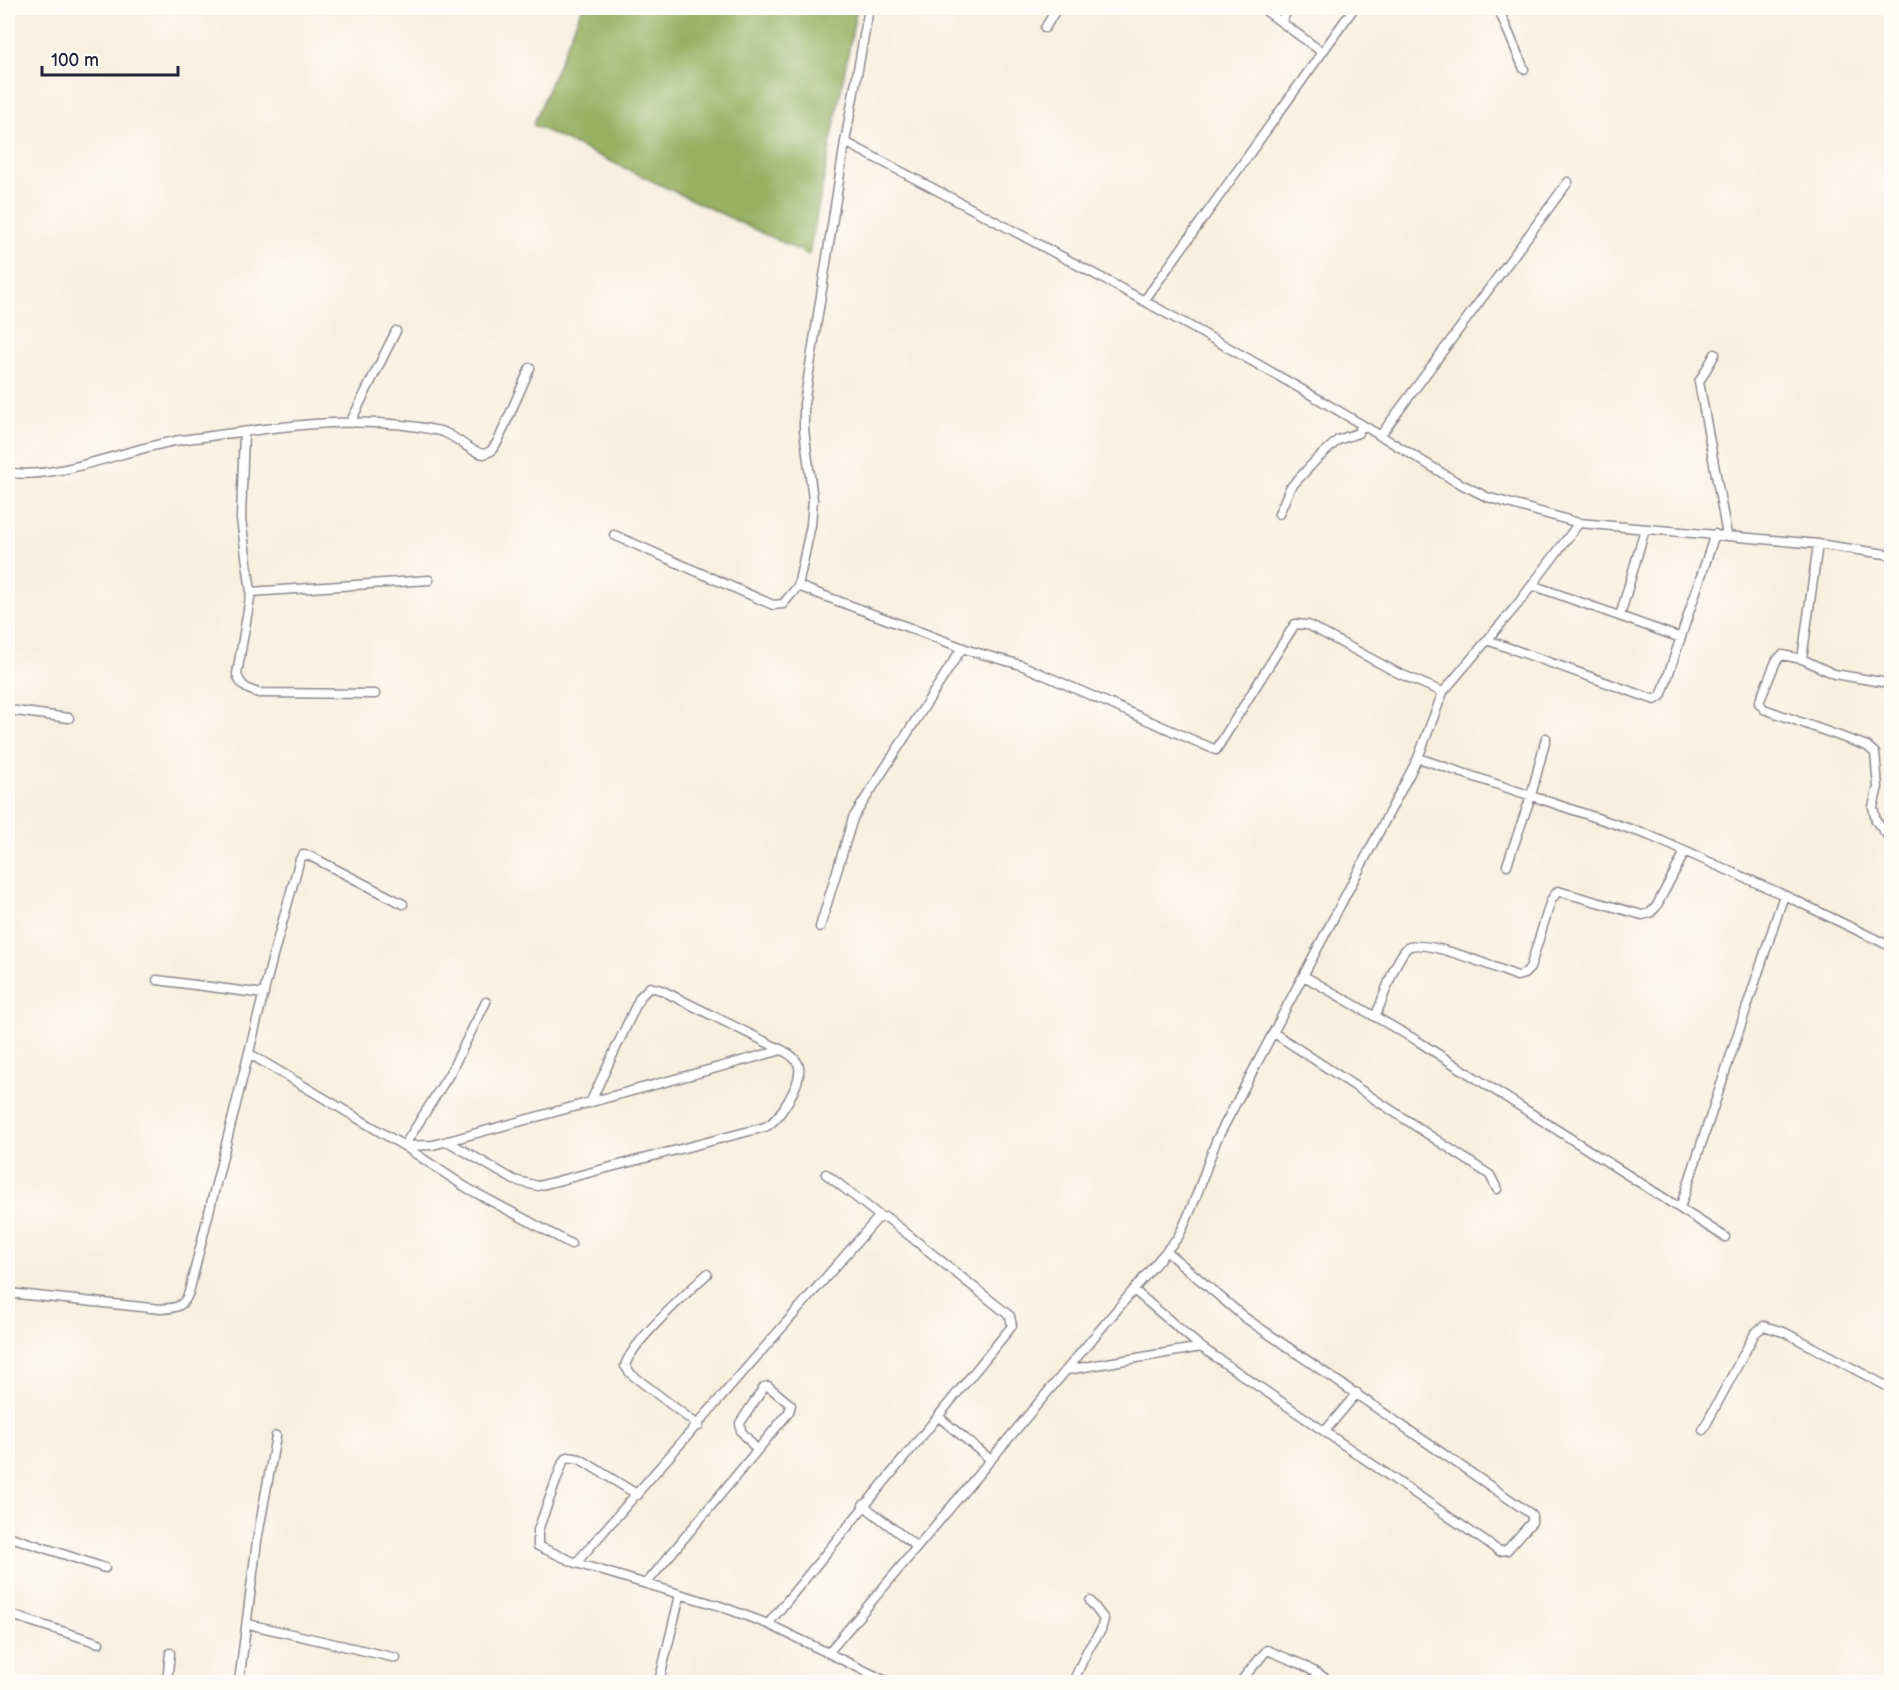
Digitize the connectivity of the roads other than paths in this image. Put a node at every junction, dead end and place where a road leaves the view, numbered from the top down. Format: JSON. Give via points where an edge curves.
{"nodes":[{"id":1,"x":869,"y":8,"type":"edge"},
{"id":2,"x":1057,"y":8,"type":"edge"},
{"id":3,"x":1262,"y":8,"type":"edge"},
{"id":4,"x":1289,"y":8,"type":"edge"},
{"id":5,"x":1354,"y":8,"type":"edge"},
{"id":6,"x":1498,"y":8,"type":"edge"},
{"id":7,"x":1281,"y":22,"type":"junction"},
{"id":8,"x":1046,"y":28,"type":"dead end"},
{"id":9,"x":1322,"y":52,"type":"junction"},
{"id":10,"x":1524,"y":69,"type":"dead end"},
{"id":11,"x":845,"y":142,"type":"junction"},
{"id":12,"x":1568,"y":182,"type":"dead end"},
{"id":13,"x":1144,"y":301,"type":"junction"},
{"id":14,"x":396,"y":330,"type":"dead end"},
{"id":15,"x":1715,"y":354,"type":"dead end"},
{"id":16,"x":530,"y":368,"type":"dead end"},
{"id":17,"x":350,"y":423,"type":"junction"},
{"id":18,"x":1362,"y":425,"type":"junction"},
{"id":19,"x":244,"y":432,"type":"junction"},
{"id":20,"x":1380,"y":436,"type":"junction"},
{"id":21,"x":8,"y":472,"type":"edge"},
{"id":22,"x":1279,"y":514,"type":"dead end"},
{"id":23,"x":1579,"y":523,"type":"junction"},
{"id":24,"x":1645,"y":529,"type":"junction"},
{"id":25,"x":1715,"y":534,"type":"junction"},
{"id":26,"x":614,"y":535,"type":"dead end"},
{"id":27,"x":1727,"y":535,"type":"junction"},
{"id":28,"x":1818,"y":544,"type":"junction"},
{"id":29,"x":1892,"y":555,"type":"edge"},
{"id":30,"x":429,"y":580,"type":"dead end"},
{"id":31,"x":1532,"y":585,"type":"junction"},
{"id":32,"x":798,"y":586,"type":"junction"},
{"id":33,"x":251,"y":592,"type":"junction"},
{"id":34,"x":1620,"y":616,"type":"junction"},
{"id":35,"x":1681,"y":638,"type":"junction"},
{"id":36,"x":1487,"y":640,"type":"junction"},
{"id":37,"x":962,"y":648,"type":"junction"},
{"id":38,"x":1802,"y":659,"type":"junction"},
{"id":39,"x":1882,"y":681,"type":"dead end"},
{"id":40,"x":1443,"y":692,"type":"junction"},
{"id":41,"x":375,"y":694,"type":"dead end"},
{"id":42,"x":8,"y":710,"type":"edge"},
{"id":43,"x":69,"y":718,"type":"dead end"},
{"id":44,"x":1546,"y":738,"type":"dead end"},
{"id":45,"x":1418,"y":758,"type":"junction"},
{"id":46,"x":1531,"y":796,"type":"junction"},
{"id":47,"x":1892,"y":841,"type":"edge"},
{"id":48,"x":1685,"y":852,"type":"junction"},
{"id":49,"x":1507,"y":865,"type":"dead end"},
{"id":50,"x":1784,"y":895,"type":"junction"},
{"id":51,"x":404,"y":904,"type":"dead end"},
{"id":52,"x":820,"y":927,"type":"dead end"},
{"id":53,"x":1892,"y":947,"type":"edge"},
{"id":54,"x":1304,"y":976,"type":"junction"},
{"id":55,"x":157,"y":980,"type":"dead end"},
{"id":56,"x":264,"y":994,"type":"junction"},
{"id":57,"x":486,"y":1002,"type":"dead end"},
{"id":58,"x":1375,"y":1017,"type":"junction"},
{"id":59,"x":1274,"y":1033,"type":"junction"},
{"id":60,"x":782,"y":1050,"type":"junction"},
{"id":61,"x":250,"y":1054,"type":"junction"},
{"id":62,"x":590,"y":1103,"type":"junction"},
{"id":63,"x":447,"y":1141,"type":"junction"},
{"id":64,"x":404,"y":1146,"type":"junction"},
{"id":65,"x":826,"y":1174,"type":"dead end"},
{"id":66,"x":1497,"y":1189,"type":"dead end"},
{"id":67,"x":1680,"y":1208,"type":"junction"},
{"id":68,"x":881,"y":1217,"type":"junction"},
{"id":69,"x":1725,"y":1237,"type":"dead end"},
{"id":70,"x":571,"y":1244,"type":"dead end"},
{"id":71,"x":1167,"y":1252,"type":"junction"},
{"id":72,"x":707,"y":1274,"type":"dead end"},
{"id":73,"x":1135,"y":1291,"type":"junction"},
{"id":74,"x":8,"y":1293,"type":"edge"},
{"id":75,"x":1201,"y":1347,"type":"junction"},
{"id":76,"x":1067,"y":1370,"type":"junction"},
{"id":77,"x":1892,"y":1389,"type":"edge"},
{"id":78,"x":1357,"y":1393,"type":"junction"},
{"id":79,"x":939,"y":1417,"type":"junction"},
{"id":80,"x":699,"y":1426,"type":"junction"},
{"id":81,"x":1703,"y":1430,"type":"dead end"},
{"id":82,"x":1325,"y":1431,"type":"junction"},
{"id":83,"x":276,"y":1436,"type":"dead end"},
{"id":84,"x":757,"y":1450,"type":"junction"},
{"id":85,"x":991,"y":1460,"type":"junction"},
{"id":86,"x":638,"y":1495,"type":"junction"},
{"id":87,"x":863,"y":1505,"type":"junction"},
{"id":88,"x":8,"y":1536,"type":"edge"},
{"id":89,"x":917,"y":1547,"type":"junction"},
{"id":90,"x":576,"y":1563,"type":"junction"},
{"id":91,"x":105,"y":1568,"type":"dead end"},
{"id":92,"x":646,"y":1584,"type":"junction"},
{"id":93,"x":680,"y":1595,"type":"junction"},
{"id":94,"x":1090,"y":1601,"type":"dead end"},
{"id":95,"x":8,"y":1614,"type":"edge"},
{"id":96,"x":248,"y":1624,"type":"junction"},
{"id":97,"x":768,"y":1624,"type":"junction"},
{"id":98,"x":99,"y":1643,"type":"dead end"},
{"id":99,"x":830,"y":1652,"type":"junction"},
{"id":100,"x":171,"y":1653,"type":"dead end"},
{"id":101,"x":396,"y":1658,"type":"dead end"},
{"id":102,"x":1319,"y":1679,"type":"edge"},
{"id":103,"x":167,"y":1683,"type":"edge"},
{"id":104,"x":239,"y":1683,"type":"edge"},
{"id":105,"x":659,"y":1683,"type":"edge"},
{"id":106,"x":888,"y":1683,"type":"edge"},
{"id":107,"x":1073,"y":1683,"type":"edge"},
{"id":108,"x":1240,"y":1683,"type":"edge"},
{"id":109,"x":1332,"y":1683,"type":"edge"}],
"edges":[{"from":1,"to":11,"type":"street"},
{"from":2,"to":8,"type":"street"},
{"from":3,"to":7,"type":"street"},
{"from":4,"to":7,"type":"street"},
{"from":5,"to":9,"type":"street"},
{"from":6,"to":10,"type":"street"},
{"from":7,"to":9,"type":"street"},
{"from":9,"to":13,"type":"street"},
{"from":11,"to":13,"type":"street"},
{"from":11,"to":32,"type":"street","via":[[804,404],[813,499]]},
{"from":12,"to":20,"type":"street"},
{"from":13,"to":18,"type":"street"},
{"from":14,"to":17,"type":"street"},
{"from":15,"to":27,"type":"street","via":[[1699,382]]},
{"from":16,"to":17,"type":"street","via":[[498,441],[484,454],[441,431]]},
{"from":17,"to":19,"type":"street"},
{"from":18,"to":20,"type":"street"},
{"from":18,"to":22,"type":"street","via":[[1358,434],[1338,440],[1316,460],[1290,488]]},
{"from":19,"to":21,"type":"street","via":[[156,445],[42,474]]},
{"from":19,"to":33,"type":"street","via":[[241,519]]},
{"from":20,"to":23,"type":"street","via":[[1487,497]]},
{"from":23,"to":24,"type":"street"},
{"from":23,"to":31,"type":"street"},
{"from":24,"to":25,"type":"street"},
{"from":24,"to":34,"type":"street"},
{"from":25,"to":27,"type":"street"},
{"from":25,"to":35,"type":"street"},
{"from":26,"to":32,"type":"street","via":[[773,605],[783,604]]},
{"from":27,"to":28,"type":"street"},
{"from":28,"to":29,"type":"street"},
{"from":28,"to":38,"type":"street"},
{"from":30,"to":33,"type":"street"},
{"from":31,"to":34,"type":"street"},
{"from":31,"to":36,"type":"street"},
{"from":32,"to":37,"type":"street"},
{"from":33,"to":41,"type":"street","via":[[237,674],[244,687],[259,693]]},
{"from":34,"to":35,"type":"street"},
{"from":35,"to":36,"type":"street","via":[[1665,687],[1654,700]]},
{"from":36,"to":40,"type":"street"},
{"from":37,"to":40,"type":"street","via":[[1021,665],[1213,750],[1218,749],[1295,624],[1308,625]]},
{"from":37,"to":52,"type":"street","via":[[852,818]]},
{"from":38,"to":39,"type":"street","via":[[1834,674]]},
{"from":38,"to":47,"type":"street","via":[[1782,656],[1776,661],[1759,703],[1764,709],[1867,746],[1875,753],[1878,788],[1873,807],[1876,820]]},
{"from":40,"to":45,"type":"street"},
{"from":42,"to":43,"type":"street"},
{"from":44,"to":46,"type":"street"},
{"from":45,"to":46,"type":"street"},
{"from":45,"to":54,"type":"street"},
{"from":46,"to":48,"type":"street","via":[[1648,835]]},
{"from":46,"to":49,"type":"street"},
{"from":48,"to":50,"type":"street"},
{"from":48,"to":58,"type":"street","via":[[1650,913],[1642,915],[1558,891],[1551,900],[1530,968],[1524,974],[1517,976],[1432,947],[1410,945]]},
{"from":50,"to":53,"type":"street"},
{"from":50,"to":67,"type":"street"},
{"from":51,"to":56,"type":"street","via":[[303,855]]},
{"from":54,"to":58,"type":"street"},
{"from":54,"to":59,"type":"street"},
{"from":55,"to":56,"type":"street"},
{"from":56,"to":61,"type":"street"},
{"from":57,"to":64,"type":"street","via":[[450,1073]]},
{"from":58,"to":67,"type":"street"},
{"from":59,"to":66,"type":"street","via":[[1490,1175]]},
{"from":59,"to":71,"type":"street","via":[[1217,1139],[1190,1215]]},
{"from":60,"to":62,"type":"street"},
{"from":60,"to":62,"type":"street","via":[[650,987],[640,997]]},
{"from":60,"to":63,"type":"street","via":[[797,1062],[799,1076],[779,1118],[765,1127],[538,1186],[514,1180]]},
{"from":61,"to":64,"type":"street"},
{"from":61,"to":74,"type":"street","via":[[184,1304],[161,1309]]},
{"from":62,"to":63,"type":"street"},
{"from":63,"to":64,"type":"street"},
{"from":64,"to":70,"type":"street","via":[[467,1188]]},
{"from":65,"to":68,"type":"street"},
{"from":67,"to":69,"type":"street"},
{"from":68,"to":79,"type":"street","via":[[893,1221],[1012,1321],[1009,1330]]},
{"from":68,"to":80,"type":"street"},
{"from":71,"to":73,"type":"street"},
{"from":71,"to":78,"type":"street","via":[[1244,1317]]},
{"from":72,"to":80,"type":"street","via":[[639,1345],[625,1366]]},
{"from":73,"to":75,"type":"street"},
{"from":73,"to":76,"type":"street"},
{"from":75,"to":76,"type":"street"},
{"from":75,"to":82,"type":"street"},
{"from":76,"to":85,"type":"street"},
{"from":77,"to":81,"type":"street","via":[[1786,1333],[1764,1326],[1755,1333]]},
{"from":78,"to":82,"type":"street"},
{"from":78,"to":82,"type":"street","via":[[1528,1512],[1532,1522],[1507,1550],[1498,1551]]},
{"from":79,"to":85,"type":"street"},
{"from":79,"to":87,"type":"street"},
{"from":80,"to":86,"type":"street"},
{"from":83,"to":96,"type":"street","via":[[257,1541]]},
{"from":84,"to":84,"type":"street","via":[[790,1408],[788,1401],[768,1386],[740,1423],[741,1431]]},
{"from":84,"to":92,"type":"street"},
{"from":85,"to":89,"type":"street"},
{"from":86,"to":90,"type":"street"},
{"from":86,"to":90,"type":"street","via":[[580,1459],[566,1459],[538,1530],[537,1543],[540,1548]]},
{"from":87,"to":89,"type":"street"},
{"from":87,"to":97,"type":"street"},
{"from":88,"to":91,"type":"street"},
{"from":89,"to":99,"type":"street"},
{"from":90,"to":92,"type":"street"},
{"from":92,"to":93,"type":"street"},
{"from":93,"to":97,"type":"street"},
{"from":93,"to":105,"type":"street"},
{"from":94,"to":107,"type":"street","via":[[1104,1619]]},
{"from":95,"to":98,"type":"street"},
{"from":96,"to":101,"type":"street"},
{"from":96,"to":104,"type":"street"},
{"from":97,"to":99,"type":"street"},
{"from":99,"to":106,"type":"street"},
{"from":100,"to":103,"type":"street"},
{"from":102,"to":108,"type":"street","via":[[1267,1650]]},
{"from":102,"to":109,"type":"street"}]}
